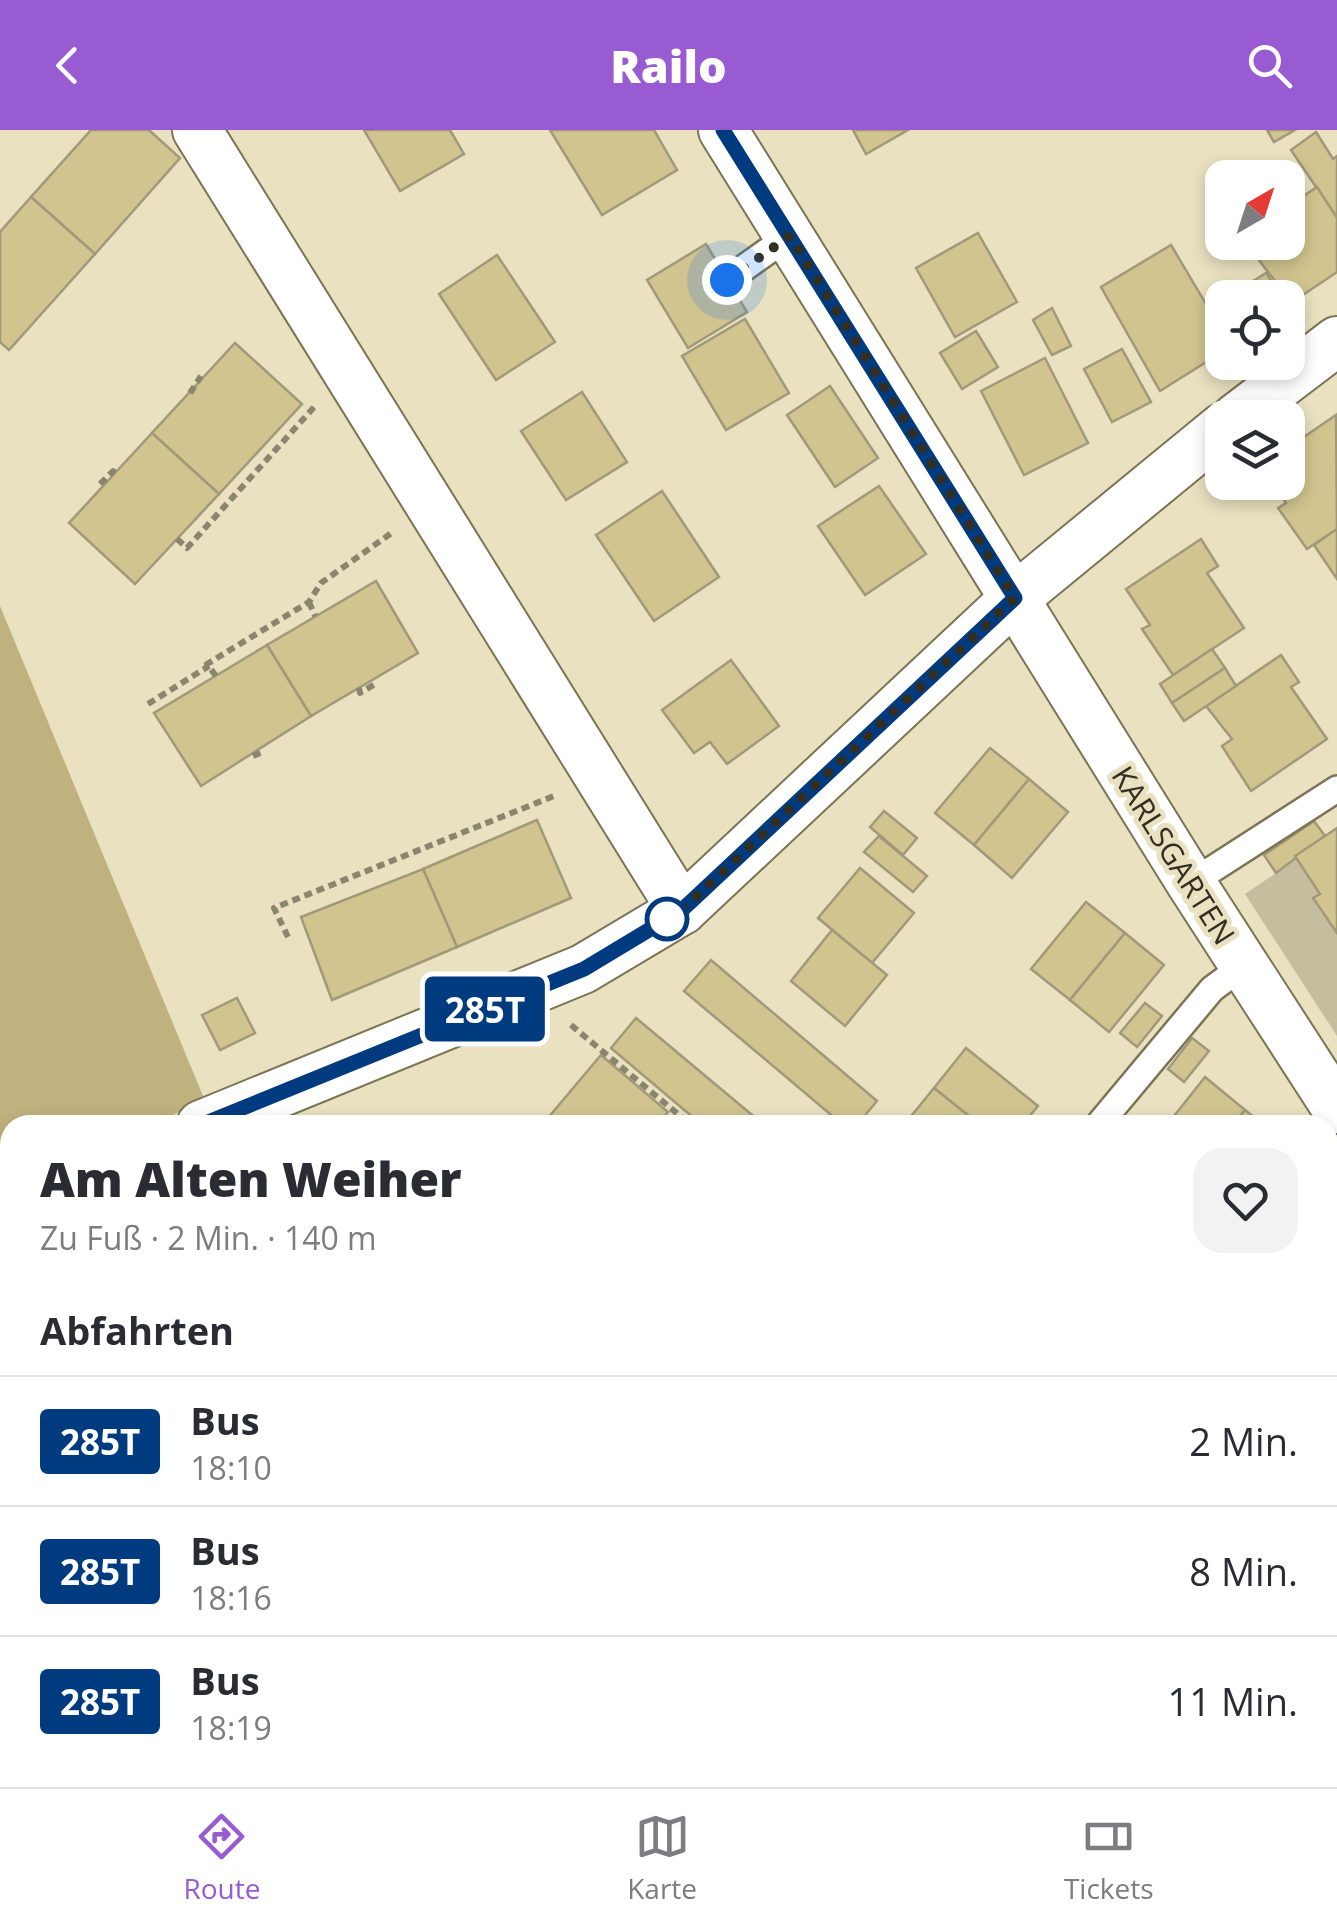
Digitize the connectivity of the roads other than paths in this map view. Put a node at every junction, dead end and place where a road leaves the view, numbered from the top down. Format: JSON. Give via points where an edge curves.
{"nodes":[{"id":1,"x":197,"y":130,"type":"edge"},
{"id":2,"x":723,"y":130,"type":"edge"},
{"id":3,"x":790,"y":236,"type":"junction"},
{"id":4,"x":727,"y":280,"type":"dead end"},
{"id":5,"x":1310,"y":350,"type":"edge"},
{"id":6,"x":1256,"y":400,"type":"edge"},
{"id":7,"x":1205,"y":442,"type":"edge"},
{"id":8,"x":1015,"y":598,"type":"junction"},
{"id":9,"x":1337,"y":789,"type":"edge"},
{"id":10,"x":1190,"y":883,"type":"junction"},
{"id":11,"x":682,"y":910,"type":"junction"},
{"id":12,"x":1243,"y":966,"type":"junction"},
{"id":13,"x":1337,"y":1109,"type":"edge"},
{"id":14,"x":226,"y":1115,"type":"edge"},
{"id":15,"x":1107,"y":1115,"type":"edge"}],
"edges":[{"from":1,"to":11,"type":"street"},
{"from":2,"to":3,"type":"street","name":"KARLSGARTEN"},
{"from":3,"to":4,"type":"lane"},
{"from":3,"to":8,"type":"street","name":"KARLSGARTEN"},
{"from":5,"to":6,"type":"street"},
{"from":7,"to":8,"type":"street"},
{"from":8,"to":10,"type":"street","name":"KARLSGARTEN"},
{"from":8,"to":11,"type":"street"},
{"from":9,"to":10,"type":"lane"},
{"from":10,"to":12,"type":"street","name":"KARLSGARTEN"},
{"from":11,"to":14,"type":"street","via":[[584,969]]},
{"from":12,"to":13,"type":"street","name":"KARLSGARTEN"},
{"from":12,"to":15,"type":"lane","via":[[1212,988]]}]}
